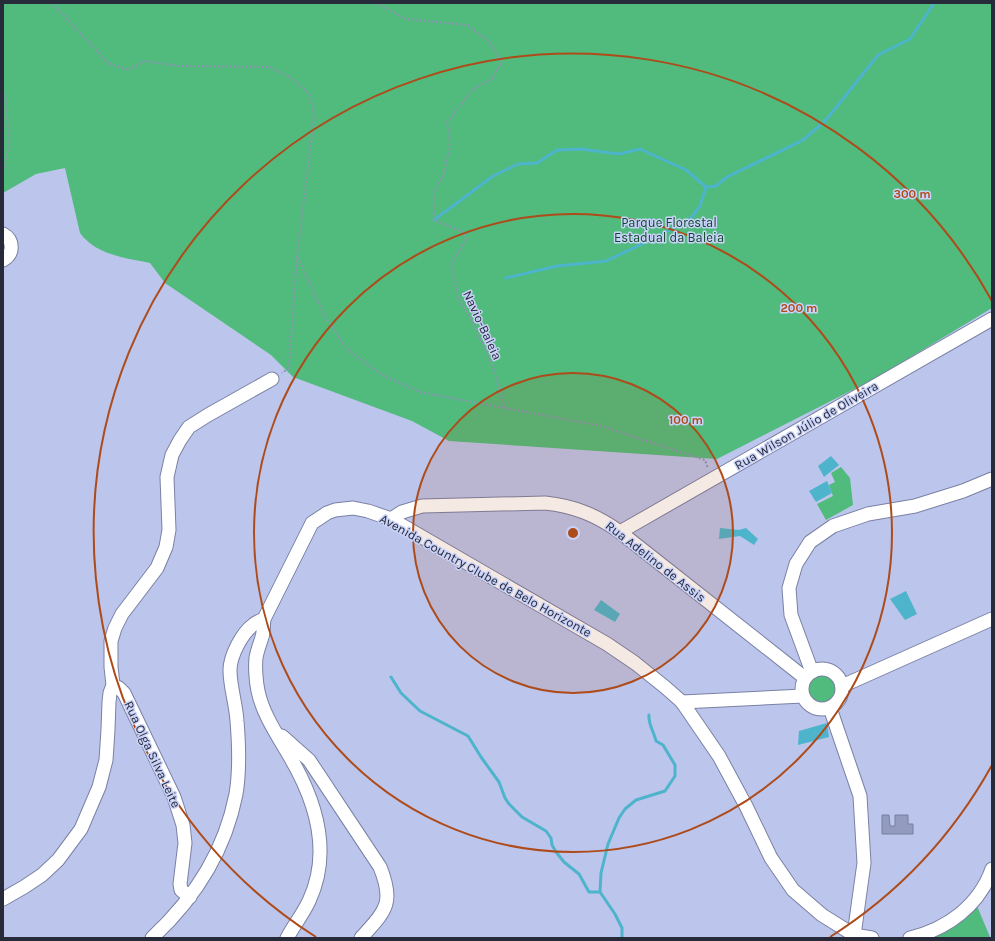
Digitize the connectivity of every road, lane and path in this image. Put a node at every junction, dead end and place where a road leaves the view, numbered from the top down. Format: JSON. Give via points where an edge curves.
{"nodes":[{"id":1,"x":52,"y":3,"type":"edge"},
{"id":2,"x":376,"y":3,"type":"edge"},
{"id":3,"x":3,"y":91,"type":"edge"},
{"id":4,"x":3,"y":173,"type":"edge"},
{"id":5,"x":3,"y":234,"type":"edge"},
{"id":6,"x":297,"y":256,"type":"junction"},
{"id":7,"x":3,"y":260,"type":"edge"},
{"id":8,"x":992,"y":319,"type":"edge"},
{"id":9,"x":272,"y":379,"type":"joint"},
{"id":10,"x":505,"y":408,"type":"junction"},
{"id":11,"x":711,"y":479,"type":"junction"},
{"id":12,"x":992,"y":479,"type":"edge"},
{"id":13,"x":391,"y":519,"type":"junction"},
{"id":14,"x":620,"y":532,"type":"junction"},
{"id":15,"x":264,"y":619,"type":"junction"},
{"id":16,"x":992,"y":619,"type":"edge"},
{"id":17,"x":809,"y":675,"type":"junction"},
{"id":18,"x":113,"y":685,"type":"junction"},
{"id":19,"x":842,"y":686,"type":"junction"},
{"id":20,"x":803,"y":696,"type":"junction"},
{"id":21,"x":682,"y":702,"type":"junction"},
{"id":22,"x":830,"y":708,"type":"junction"},
{"id":23,"x":273,"y":728,"type":"junction"},
{"id":24,"x":992,"y":869,"type":"edge"},
{"id":25,"x":190,"y":897,"type":"junction"},
{"id":26,"x":3,"y":899,"type":"edge"},
{"id":27,"x":854,"y":935,"type":"junction"},
{"id":28,"x":152,"y":938,"type":"edge"},
{"id":29,"x":287,"y":938,"type":"edge"},
{"id":30,"x":361,"y":938,"type":"edge"},
{"id":31,"x":872,"y":938,"type":"edge"},
{"id":32,"x":910,"y":938,"type":"edge"}],
"edges":[{"from":1,"to":6,"type":"path","via":[[108,63],[128,70],[144,61],[179,66],[270,67],[293,79],[310,95],[314,118]]},
{"from":2,"to":10,"type":"path","name":"Navio-Baleia","via":[[406,19],[467,25],[490,42],[501,63],[492,79],[473,89],[447,122],[450,144],[444,174],[435,191],[434,220],[463,232],[466,238],[451,264],[459,300],[493,366]]},
{"from":3,"to":4,"type":"path","via":[[6,99],[9,146]]},
{"from":5,"to":7,"type":"street","via":[[11,244],[9,255]]},
{"from":6,"to":9,"type":"path","via":[[289,368]]},
{"from":6,"to":10,"type":"path","via":[[325,317],[347,349],[382,375],[420,392]]},
{"from":8,"to":11,"type":"street","name":"Rua Wilson Júlio de Oliveira"},
{"from":9,"to":18,"type":"street","via":[[208,414],[189,427],[180,440],[172,456],[167,477],[166,547],[157,568],[122,614],[115,628],[111,641]]},
{"from":10,"to":11,"type":"path","via":[[601,426],[705,460]]},
{"from":11,"to":14,"type":"street","name":"Rua Wilson Júlio de Oliveira"},
{"from":12,"to":17,"type":"street","via":[[922,504],[868,514],[833,526],[810,542],[796,564],[789,588],[791,615]]},
{"from":13,"to":14,"type":"street","name":"Rua Adelino de Assis","via":[[402,512],[422,506],[545,503],[586,512],[604,520]]},
{"from":13,"to":15,"type":"street","name":"Avenida Country Clube de Belo Horizonte","via":[[353,508],[335,510],[312,523]]},
{"from":13,"to":21,"type":"street","name":"Avenida Country Clube de Belo Horizonte","via":[[606,644],[635,663]]},
{"from":14,"to":17,"type":"street","name":"Rua Adelino de Assis"},
{"from":15,"to":23,"type":"street","name":"Avenida Country Clube de Belo Horizonte","via":[[256,658],[258,691]]},
{"from":15,"to":25,"type":"street","via":[[253,624],[241,637],[230,668],[237,720],[236,792],[224,836],[205,876]]},
{"from":16,"to":19,"type":"street"},
{"from":17,"to":19,"type":"street","via":[[820,669],[827,670],[834,673]]},
{"from":17,"to":20,"type":"street","via":[[803,684]]},
{"from":18,"to":25,"type":"street","name":"Rua Olga Silva Leite","via":[[124,693],[180,812],[185,843],[180,884],[181,890]]},
{"from":18,"to":26,"type":"street","via":[[109,697],[106,760],[99,787],[81,829],[58,860],[24,887]]},
{"from":19,"to":22,"type":"street","via":[[840,699]]},
{"from":20,"to":21,"type":"street"},
{"from":20,"to":22,"type":"street","via":[[814,708]]},
{"from":21,"to":27,"type":"street","name":"Avenida Country Clube de Belo Horizonte","via":[[719,756],[771,858],[793,890],[822,915]]},
{"from":22,"to":27,"type":"street","via":[[860,796],[864,863]]},
{"from":23,"to":29,"type":"street","name":"Avenida Country Clube de Belo Horizonte","via":[[306,786],[320,833],[321,852],[314,889]]},
{"from":23,"to":30,"type":"street","via":[[309,760],[380,867],[388,893],[385,907]]},
{"from":24,"to":32,"type":"street","via":[[981,891],[956,918],[926,934]]},
{"from":25,"to":28,"type":"street"},
{"from":27,"to":31,"type":"street","name":"Avenida Country Clube de Belo Horizonte"}]}
